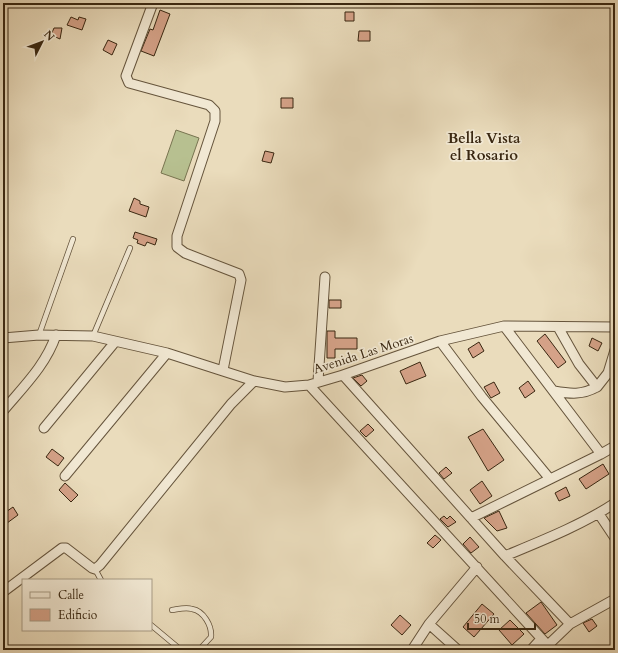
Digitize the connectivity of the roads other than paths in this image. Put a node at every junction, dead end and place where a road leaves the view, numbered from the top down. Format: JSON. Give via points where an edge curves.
{"nodes":[{"id":1,"x":153,"y":3,"type":"edge"},
{"id":2,"x":73,"y":239,"type":"dead end"},
{"id":3,"x":130,"y":248,"type":"dead end"},
{"id":4,"x":325,"y":277,"type":"dead end"},
{"id":5,"x":504,"y":326,"type":"junction"},
{"id":6,"x":558,"y":326,"type":"junction"},
{"id":7,"x":615,"y":327,"type":"edge"},
{"id":8,"x":39,"y":335,"type":"junction"},
{"id":9,"x":56,"y":335,"type":"junction"},
{"id":10,"x":93,"y":336,"type":"junction"},
{"id":11,"x":3,"y":338,"type":"edge"},
{"id":12,"x":440,"y":341,"type":"junction"},
{"id":13,"x":115,"y":342,"type":"junction"},
{"id":14,"x":615,"y":350,"type":"edge"},
{"id":15,"x":167,"y":353,"type":"junction"},
{"id":16,"x":223,"y":370,"type":"junction"},
{"id":17,"x":343,"y":375,"type":"junction"},
{"id":18,"x":254,"y":380,"type":"junction"},
{"id":19,"x":318,"y":381,"type":"junction"},
{"id":20,"x":309,"y":385,"type":"junction"},
{"id":21,"x":597,"y":387,"type":"junction"},
{"id":22,"x":554,"y":392,"type":"junction"},
{"id":23,"x":3,"y":411,"type":"edge"},
{"id":24,"x":44,"y":428,"type":"dead end"},
{"id":25,"x":615,"y":446,"type":"edge"},
{"id":26,"x":601,"y":454,"type":"junction"},
{"id":27,"x":65,"y":476,"type":"dead end"},
{"id":28,"x":550,"y":478,"type":"junction"},
{"id":29,"x":615,"y":503,"type":"edge"},
{"id":30,"x":599,"y":514,"type":"junction"},
{"id":31,"x":471,"y":518,"type":"junction"},
{"id":32,"x":615,"y":538,"type":"edge"},
{"id":33,"x":505,"y":556,"type":"junction"},
{"id":34,"x":477,"y":566,"type":"junction"},
{"id":35,"x":95,"y":569,"type":"junction"},
{"id":36,"x":100,"y":579,"type":"edge"},
{"id":37,"x":3,"y":592,"type":"edge"},
{"id":38,"x":615,"y":599,"type":"edge"},
{"id":39,"x":172,"y":610,"type":"dead end"},
{"id":40,"x":429,"y":624,"type":"junction"},
{"id":41,"x":570,"y":624,"type":"junction"},
{"id":42,"x":152,"y":625,"type":"edge"},
{"id":43,"x":541,"y":639,"type":"junction"},
{"id":44,"x":550,"y":648,"type":"edge"},
{"id":45,"x":181,"y":650,"type":"edge"},
{"id":46,"x":199,"y":650,"type":"edge"},
{"id":47,"x":412,"y":650,"type":"edge"},
{"id":48,"x":458,"y":650,"type":"edge"},
{"id":49,"x":531,"y":650,"type":"edge"}],
"edges":[{"from":1,"to":16,"type":"street","via":[[126,80],[129,83],[209,105],[216,111],[215,121],[177,236],[177,247],[185,253],[239,274],[241,280]]},
{"from":2,"to":8,"type":"lane"},
{"from":3,"to":10,"type":"lane"},
{"from":4,"to":19,"type":"street"},
{"from":5,"to":6,"type":"street","name":"Avenida Las Moras"},
{"from":5,"to":12,"type":"street","name":"Avenida Las Moras"},
{"from":5,"to":22,"type":"street"},
{"from":6,"to":7,"type":"street","name":"Avenida Las Moras"},
{"from":6,"to":21,"type":"street","via":[[579,364]]},
{"from":8,"to":9,"type":"street","name":"Avenida Las Moras"},
{"from":8,"to":11,"type":"street","name":"Avenida Las Moras"},
{"from":9,"to":10,"type":"street","name":"Avenida Las Moras"},
{"from":9,"to":23,"type":"street","via":[[51,350],[41,366]]},
{"from":10,"to":13,"type":"street","name":"Avenida Las Moras"},
{"from":12,"to":17,"type":"street","name":"Avenida Las Moras"},
{"from":12,"to":28,"type":"street","via":[[471,384]]},
{"from":13,"to":15,"type":"street","name":"Avenida Las Moras"},
{"from":13,"to":24,"type":"street"},
{"from":14,"to":21,"type":"street","via":[[608,373]]},
{"from":15,"to":16,"type":"street","name":"Avenida Las Moras"},
{"from":15,"to":27,"type":"street"},
{"from":16,"to":18,"type":"street","name":"Avenida Las Moras"},
{"from":17,"to":19,"type":"street","name":"Avenida Las Moras"},
{"from":17,"to":31,"type":"street"},
{"from":18,"to":20,"type":"street","name":"Avenida Las Moras","via":[[285,387]]},
{"from":18,"to":35,"type":"street","via":[[231,404]]},
{"from":19,"to":20,"type":"street","name":"Avenida Las Moras"},
{"from":20,"to":34,"type":"street"},
{"from":21,"to":22,"type":"street","via":[[586,393]]},
{"from":22,"to":26,"type":"street"},
{"from":25,"to":26,"type":"street"},
{"from":26,"to":28,"type":"street"},
{"from":28,"to":31,"type":"street"},
{"from":29,"to":30,"type":"street"},
{"from":30,"to":32,"type":"street"},
{"from":30,"to":33,"type":"street"},
{"from":31,"to":33,"type":"street"},
{"from":33,"to":41,"type":"street"},
{"from":34,"to":40,"type":"street"},
{"from":34,"to":43,"type":"street"},
{"from":35,"to":36,"type":"lane"},
{"from":35,"to":37,"type":"street","via":[[66,548],[62,548]]},
{"from":38,"to":41,"type":"street"},
{"from":39,"to":46,"type":"lane","via":[[195,610],[209,622],[211,637]]},
{"from":40,"to":47,"type":"street"},
{"from":40,"to":48,"type":"street"},
{"from":41,"to":44,"type":"street"},
{"from":42,"to":45,"type":"lane"},
{"from":43,"to":44,"type":"street"},
{"from":43,"to":49,"type":"street"}]}
